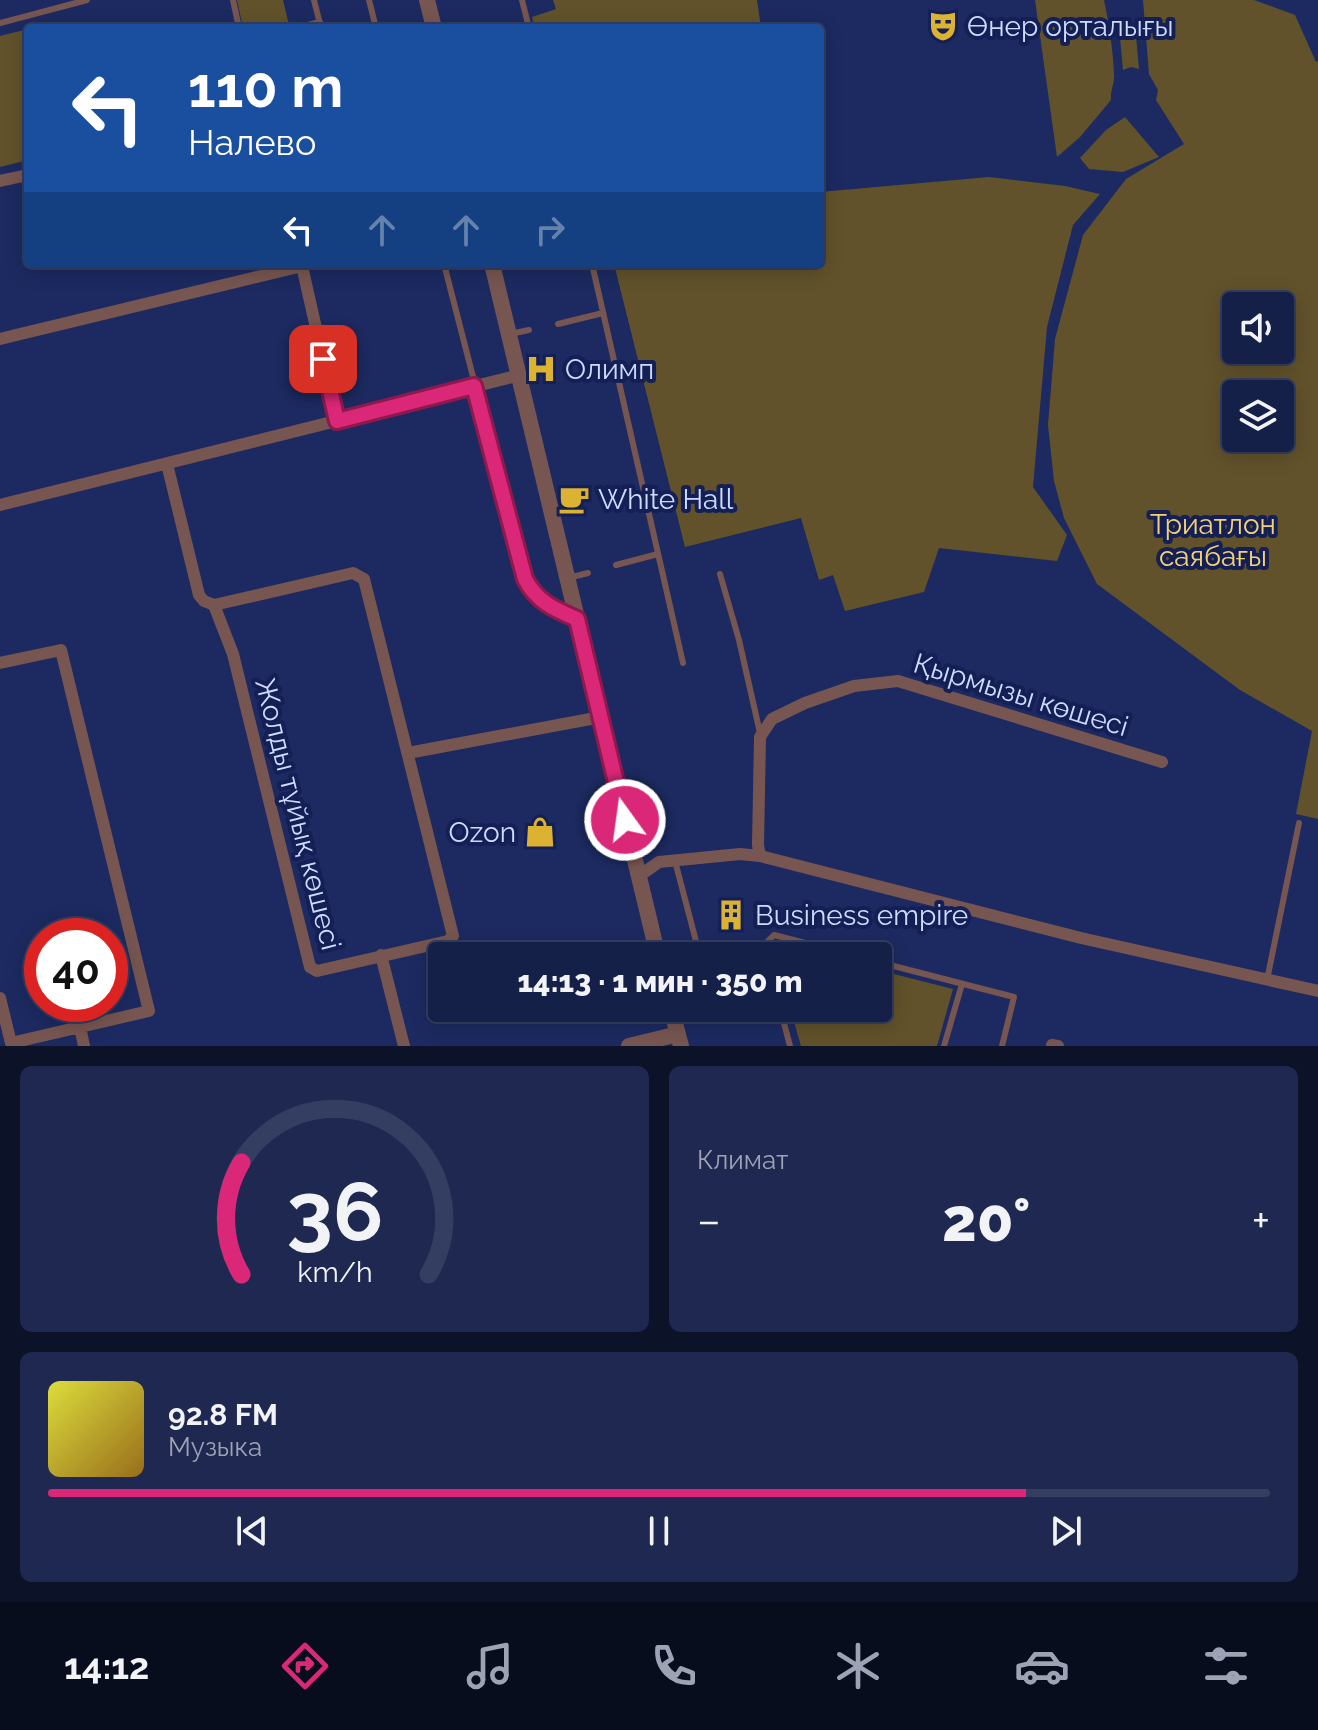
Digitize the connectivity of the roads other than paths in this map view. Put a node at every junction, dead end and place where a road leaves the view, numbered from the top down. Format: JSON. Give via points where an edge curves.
{"nodes":[{"id":1,"x":87,"y":0,"type":"edge"},
{"id":2,"x":233,"y":0,"type":"edge"},
{"id":3,"x":314,"y":0,"type":"edge"},
{"id":4,"x":369,"y":0,"type":"edge"},
{"id":5,"x":427,"y":0,"type":"edge"},
{"id":6,"x":522,"y":0,"type":"edge"},
{"id":7,"x":0,"y":23,"type":"edge"},
{"id":8,"x":238,"y":24,"type":"edge"},
{"id":9,"x":320,"y":24,"type":"edge"},
{"id":10,"x":375,"y":24,"type":"edge"},
{"id":11,"x":433,"y":24,"type":"edge"},
{"id":12,"x":528,"y":24,"type":"edge"},
{"id":13,"x":24,"y":176,"type":"edge"},
{"id":14,"x":0,"y":181,"type":"edge"},
{"id":15,"x":294,"y":268,"type":"edge"},
{"id":16,"x":302,"y":268,"type":"edge"},
{"id":17,"x":445,"y":268,"type":"edge"},
{"id":18,"x":493,"y":268,"type":"edge"},
{"id":19,"x":593,"y":268,"type":"edge"},
{"id":20,"x":603,"y":313,"type":"junction"},
{"id":21,"x":558,"y":324,"type":"dead end"},
{"id":22,"x":529,"y":330,"type":"dead end"},
{"id":23,"x":510,"y":334,"type":"junction"},
{"id":24,"x":0,"y":339,"type":"edge"},
{"id":25,"x":520,"y":375,"type":"junction"},
{"id":26,"x":474,"y":386,"type":"junction"},
{"id":27,"x":337,"y":421,"type":"junction"},
{"id":28,"x":167,"y":464,"type":"junction"},
{"id":29,"x":0,"y":505,"type":"edge"},
{"id":30,"x":658,"y":554,"type":"junction"},
{"id":31,"x":616,"y":565,"type":"dead end"},
{"id":32,"x":588,"y":573,"type":"dead end"},
{"id":33,"x":720,"y":574,"type":"dead end"},
{"id":34,"x":568,"y":578,"type":"junction"},
{"id":35,"x":214,"y":605,"type":"junction"},
{"id":36,"x":577,"y":619,"type":"junction"},
{"id":37,"x":0,"y":663,"type":"edge"},
{"id":38,"x":683,"y":663,"type":"dead end"},
{"id":39,"x":601,"y":717,"type":"junction"},
{"id":40,"x":760,"y":737,"type":"junction"},
{"id":41,"x":408,"y":753,"type":"junction"},
{"id":42,"x":1162,"y":762,"type":"dead end"},
{"id":43,"x":1299,"y":823,"type":"dead end"},
{"id":44,"x":760,"y":856,"type":"junction"},
{"id":45,"x":675,"y":861,"type":"junction"},
{"id":46,"x":639,"y":876,"type":"junction"},
{"id":47,"x":655,"y":942,"type":"edge"},
{"id":48,"x":696,"y":942,"type":"edge"},
{"id":49,"x":767,"y":942,"type":"edge"},
{"id":50,"x":801,"y":942,"type":"edge"},
{"id":51,"x":381,"y":955,"type":"junction"},
{"id":52,"x":892,"y":966,"type":"edge"},
{"id":53,"x":1267,"y":980,"type":"junction"},
{"id":54,"x":962,"y":984,"type":"junction"},
{"id":55,"x":1318,"y":991,"type":"edge"},
{"id":56,"x":0,"y":998,"type":"edge"},
{"id":57,"x":784,"y":1022,"type":"edge"},
{"id":58,"x":80,"y":1027,"type":"junction"},
{"id":59,"x":679,"y":1040,"type":"edge"},
{"id":60,"x":84,"y":1046,"type":"edge"},
{"id":61,"x":404,"y":1046,"type":"edge"},
{"id":62,"x":629,"y":1046,"type":"edge"},
{"id":63,"x":790,"y":1046,"type":"edge"},
{"id":64,"x":944,"y":1046,"type":"edge"},
{"id":65,"x":1002,"y":1046,"type":"edge"}],
"edges":[{"from":1,"to":7,"type":"lane"},
{"from":2,"to":8,"type":"lane"},
{"from":3,"to":9,"type":"lane"},
{"from":4,"to":10,"type":"lane"},
{"from":5,"to":11,"type":"street"},
{"from":6,"to":12,"type":"lane"},
{"from":13,"to":14,"type":"street"},
{"from":15,"to":24,"type":"street"},
{"from":16,"to":27,"type":"street"},
{"from":17,"to":26,"type":"lane"},
{"from":18,"to":23,"type":"street"},
{"from":19,"to":20,"type":"lane"},
{"from":20,"to":21,"type":"lane"},
{"from":20,"to":30,"type":"lane"},
{"from":22,"to":23,"type":"lane"},
{"from":23,"to":25,"type":"street"},
{"from":25,"to":26,"type":"street"},
{"from":25,"to":34,"type":"street"},
{"from":26,"to":27,"type":"street"},
{"from":26,"to":36,"type":"lane","via":[[525,579],[546,605]]},
{"from":27,"to":28,"type":"street"},
{"from":28,"to":29,"type":"street"},
{"from":28,"to":35,"type":"street","name":"Жолды тұйық көшесі","via":[[199,595]]},
{"from":30,"to":31,"type":"lane"},
{"from":30,"to":38,"type":"lane"},
{"from":32,"to":34,"type":"lane"},
{"from":33,"to":40,"type":"lane"},
{"from":34,"to":36,"type":"street"},
{"from":35,"to":41,"type":"street","name":"Жолды тұйық көшесі","via":[[359,575]]},
{"from":35,"to":51,"type":"street","name":"Жолды тұйық көшесі","via":[[233,654],[310,967],[317,971]]},
{"from":36,"to":39,"type":"street"},
{"from":37,"to":58,"type":"street","via":[[61,650],[149,1011]]},
{"from":39,"to":41,"type":"street"},
{"from":39,"to":46,"type":"street"},
{"from":40,"to":42,"type":"street","name":"Қырмызы көшесі","via":[[772,719],[805,703],[854,686],[898,681]]},
{"from":40,"to":44,"type":"street"},
{"from":41,"to":51,"type":"street","name":"Жолды тұйық көшесі","via":[[453,936]]},
{"from":43,"to":53,"type":"lane"},
{"from":44,"to":45,"type":"street"},
{"from":44,"to":53,"type":"street"},
{"from":45,"to":46,"type":"street","via":[[659,862]]},
{"from":45,"to":48,"type":"lane"},
{"from":46,"to":47,"type":"street"},
{"from":49,"to":50,"type":"lane","via":[[774,935]]},
{"from":51,"to":61,"type":"street","name":"Жолды тұйық көшесі"},
{"from":52,"to":54,"type":"lane"},
{"from":53,"to":55,"type":"street"},
{"from":54,"to":64,"type":"lane"},
{"from":54,"to":65,"type":"lane","via":[[1014,997]]},
{"from":56,"to":58,"type":"street","via":[[11,1043]]},
{"from":57,"to":63,"type":"lane"},
{"from":58,"to":60,"type":"street"},
{"from":59,"to":62,"type":"street"}]}
